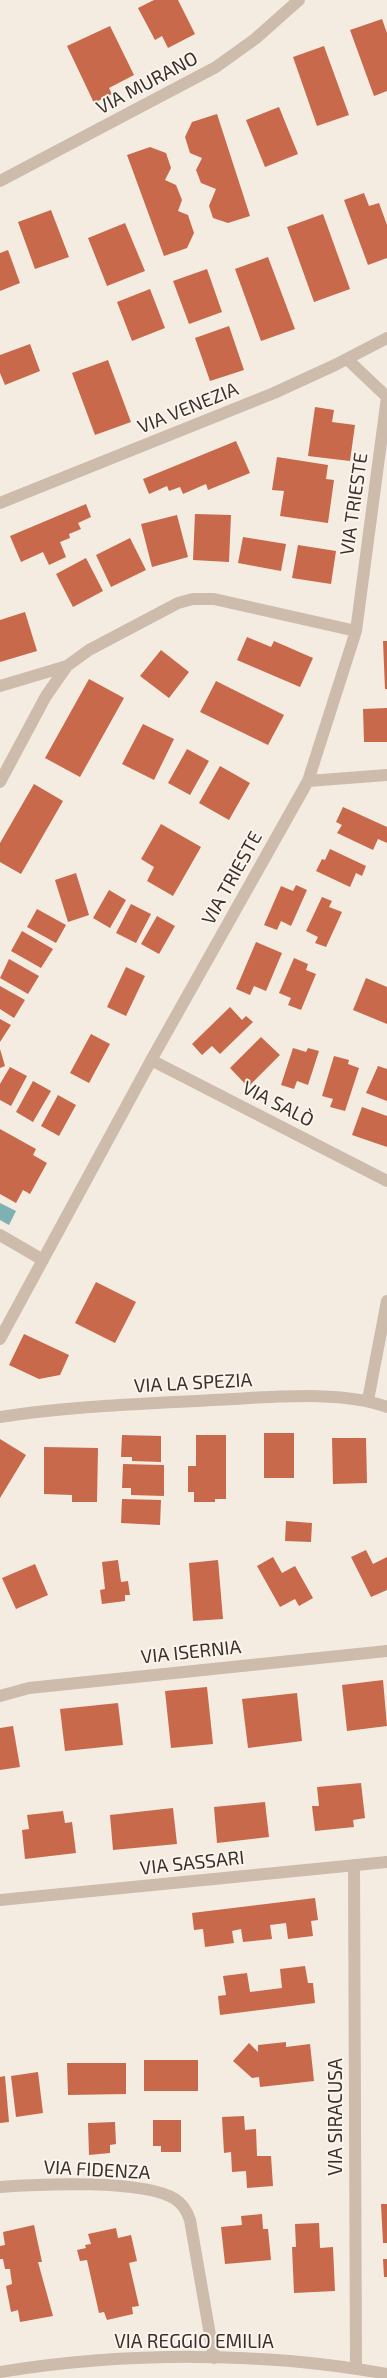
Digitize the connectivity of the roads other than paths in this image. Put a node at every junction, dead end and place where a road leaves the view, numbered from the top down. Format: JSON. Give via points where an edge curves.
{"nodes":[{"id":1,"x":299,"y":0,"type":"edge"},
{"id":2,"x":0,"y":181,"type":"edge"},
{"id":3,"x":387,"y":338,"type":"edge"},
{"id":4,"x":347,"y":359,"type":"junction"},
{"id":5,"x":387,"y":397,"type":"edge"},
{"id":6,"x":0,"y":503,"type":"edge"},
{"id":7,"x":356,"y":631,"type":"junction"},
{"id":8,"x":67,"y":666,"type":"junction"},
{"id":9,"x":0,"y":686,"type":"edge"},
{"id":10,"x":387,"y":775,"type":"edge"},
{"id":11,"x":308,"y":781,"type":"junction"},
{"id":12,"x":0,"y":782,"type":"edge"},
{"id":13,"x":151,"y":1060,"type":"junction"},
{"id":14,"x":387,"y":1181,"type":"edge"},
{"id":15,"x":0,"y":1235,"type":"edge"},
{"id":16,"x":43,"y":1260,"type":"junction"},
{"id":17,"x":387,"y":1301,"type":"edge"},
{"id":18,"x":0,"y":1339,"type":"edge"},
{"id":19,"x":368,"y":1400,"type":"junction"},
{"id":20,"x":387,"y":1407,"type":"edge"},
{"id":21,"x":0,"y":1417,"type":"edge"},
{"id":22,"x":387,"y":1650,"type":"edge"},
{"id":23,"x":0,"y":1696,"type":"edge"},
{"id":24,"x":387,"y":1862,"type":"edge"},
{"id":25,"x":354,"y":1866,"type":"junction"},
{"id":26,"x":0,"y":1900,"type":"edge"},
{"id":27,"x":0,"y":2187,"type":"edge"},
{"id":28,"x":214,"y":2358,"type":"junction"},
{"id":29,"x":356,"y":2368,"type":"junction"},
{"id":30,"x":0,"y":2372,"type":"edge"},
{"id":31,"x":387,"y":2374,"type":"edge"}],
"edges":[{"from":1,"to":2,"type":"street","name":"VIA MURANO","via":[[255,39],[216,67]]},
{"from":3,"to":4,"type":"street","name":"VIA VENEZIA"},
{"from":4,"to":5,"type":"street"},
{"from":4,"to":6,"type":"street","name":"VIA VENEZIA","via":[[274,393]]},
{"from":5,"to":7,"type":"street","name":"VIA TRIESTE"},
{"from":7,"to":8,"type":"street","via":[[220,600],[193,599],[162,610],[89,650]]},
{"from":7,"to":11,"type":"street","name":"VIA TRIESTE"},
{"from":8,"to":9,"type":"street"},
{"from":8,"to":12,"type":"street","via":[[46,696]]},
{"from":10,"to":11,"type":"street"},
{"from":11,"to":13,"type":"street","name":"VIA TRIESTE"},
{"from":13,"to":14,"type":"street","name":"VIA SALÒ"},
{"from":13,"to":16,"type":"street","name":"VIA TRIESTE"},
{"from":15,"to":16,"type":"street"},
{"from":16,"to":18,"type":"street","name":"VIA TRIESTE"},
{"from":17,"to":19,"type":"street"},
{"from":19,"to":20,"type":"street","name":"VIA LA SPEZIA"},
{"from":19,"to":21,"type":"street","name":"VIA LA SPEZIA","via":[[249,1398],[86,1407]]},
{"from":22,"to":23,"type":"street","name":"VIA ISERNIA","via":[[29,1688]]},
{"from":24,"to":25,"type":"street","name":"VIA SASSARI"},
{"from":25,"to":26,"type":"street","name":"VIA SASSARI"},
{"from":25,"to":29,"type":"street","name":"VIA SIRACUSA"},
{"from":27,"to":28,"type":"street","name":"VIA FIDENZA","via":[[70,2184],[141,2189],[160,2192],[181,2204],[190,2220]]},
{"from":28,"to":29,"type":"street","name":"VIA REGGIO EMILIA","via":[[265,2359]]},
{"from":28,"to":30,"type":"street","name":"VIA REGGIO EMILIA","via":[[108,2361]]},
{"from":29,"to":31,"type":"street","name":"VIA REGGIO EMILIA"}]}
